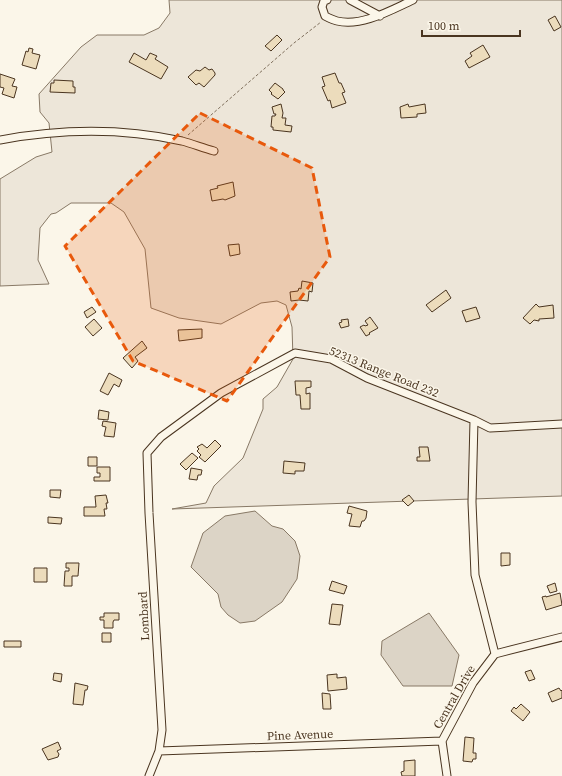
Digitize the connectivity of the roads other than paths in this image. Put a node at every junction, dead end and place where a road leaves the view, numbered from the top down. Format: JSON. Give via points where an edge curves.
{"nodes":[{"id":1,"x":327,"y":0,"type":"edge"},
{"id":2,"x":350,"y":0,"type":"edge"},
{"id":3,"x":412,"y":0,"type":"edge"},
{"id":4,"x":380,"y":16,"type":"junction"},
{"id":5,"x":0,"y":140,"type":"edge"},
{"id":6,"x":214,"y":151,"type":"dead end"},
{"id":7,"x":474,"y":420,"type":"junction"},
{"id":8,"x":562,"y":424,"type":"edge"},
{"id":9,"x":147,"y":453,"type":"joint"},
{"id":10,"x":562,"y":637,"type":"edge"},
{"id":11,"x":495,"y":654,"type":"junction"},
{"id":12,"x":442,"y":742,"type":"junction"},
{"id":13,"x":159,"y":751,"type":"junction"},
{"id":14,"x":149,"y":776,"type":"edge"},
{"id":15,"x":447,"y":776,"type":"edge"}],
"edges":[{"from":1,"to":4,"type":"street","via":[[322,7],[326,17],[338,21],[354,22]]},
{"from":2,"to":4,"type":"street"},
{"from":3,"to":4,"type":"street"},
{"from":5,"to":6,"type":"street","via":[[89,132],[119,133],[182,142]]},
{"from":7,"to":8,"type":"street","name":"52313 Range Road 232","via":[[490,428]]},
{"from":7,"to":9,"type":"street","name":"52313 Range Road 232","via":[[367,378],[331,359],[295,353],[221,393],[161,437]]},
{"from":7,"to":11,"type":"street","via":[[472,502],[475,575]]},
{"from":9,"to":13,"type":"street","name":"Lombard","via":[[162,730]]},
{"from":10,"to":11,"type":"street"},
{"from":11,"to":12,"type":"street","name":"Central Drive","via":[[473,683]]},
{"from":12,"to":13,"type":"street","name":"Pine Avenue"},
{"from":12,"to":15,"type":"street","name":"Central Drive"},
{"from":13,"to":14,"type":"street","name":"Lombard"}]}
